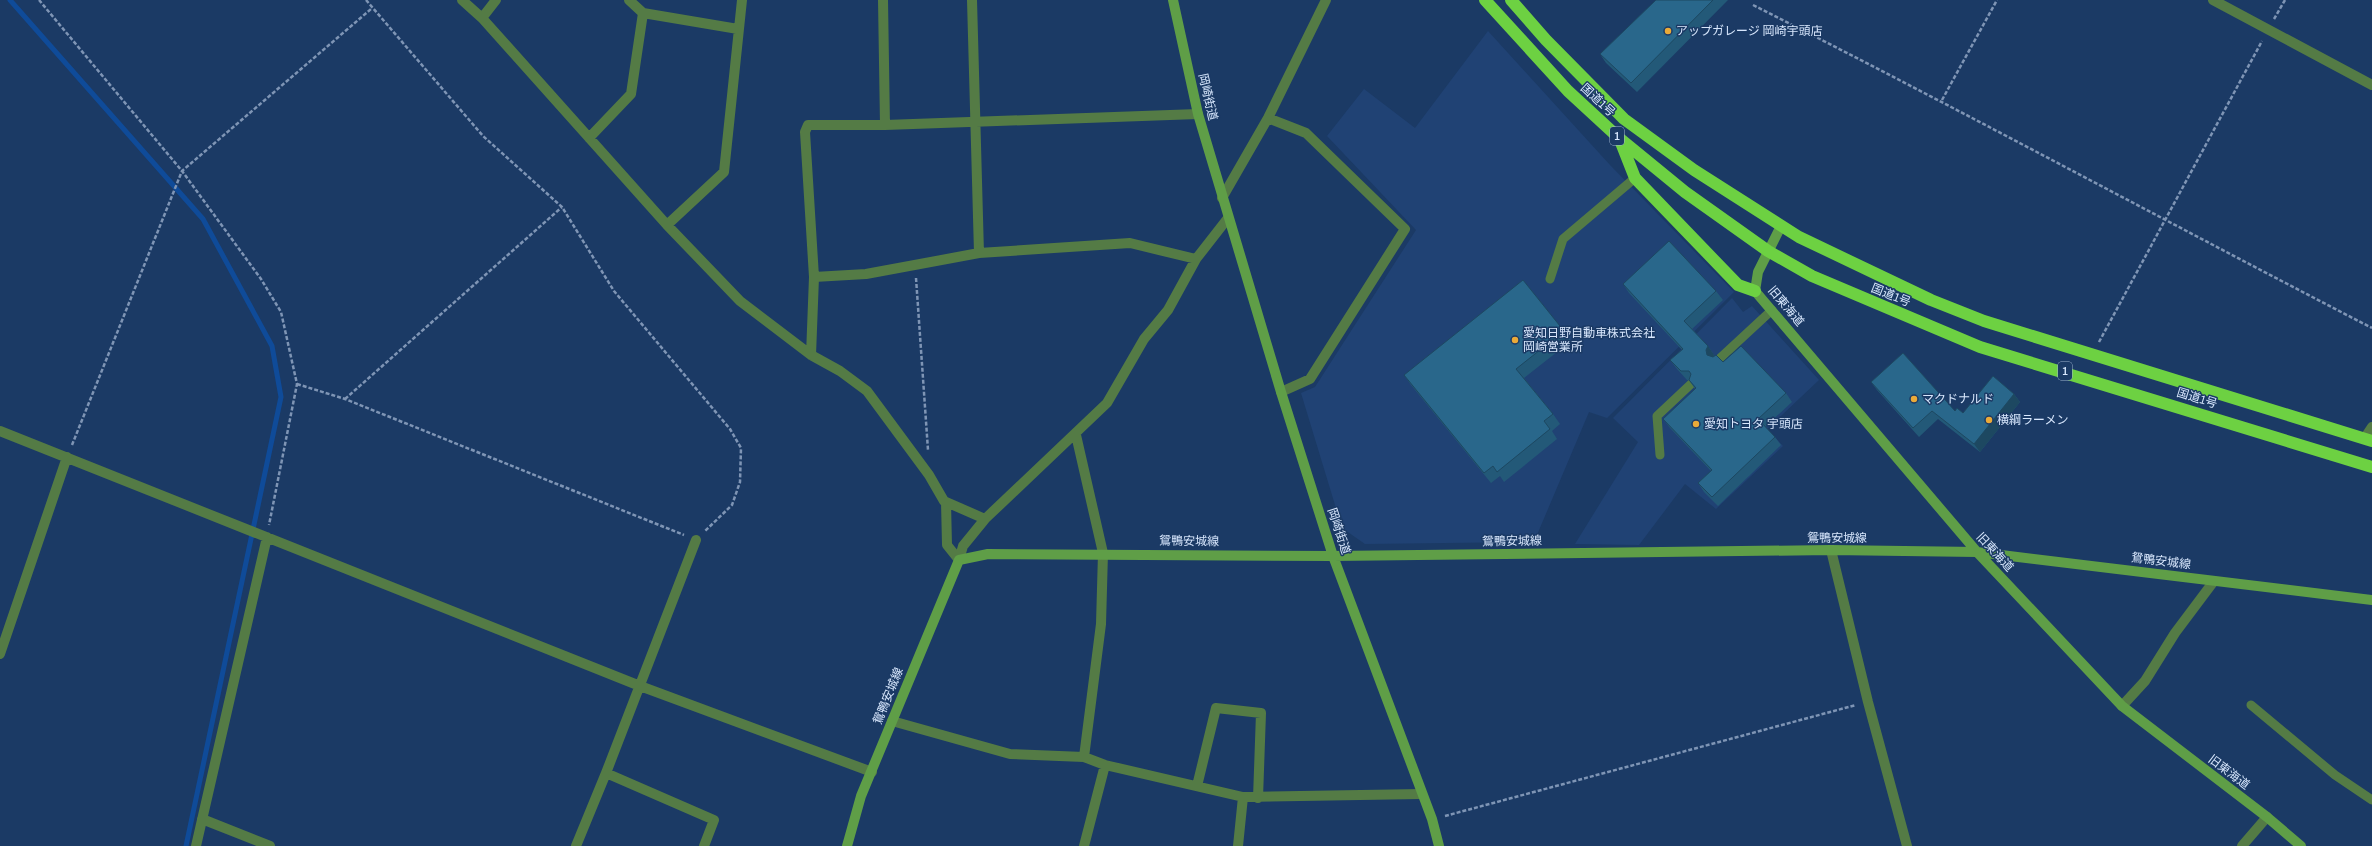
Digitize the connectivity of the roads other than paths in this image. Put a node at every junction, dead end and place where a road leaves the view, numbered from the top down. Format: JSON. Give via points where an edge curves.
{"nodes":[{"id":1,"x":462,"y":0,"type":"edge"},
{"id":2,"x":496,"y":0,"type":"edge"},
{"id":3,"x":629,"y":0,"type":"edge"},
{"id":4,"x":742,"y":0,"type":"edge"},
{"id":5,"x":883,"y":0,"type":"edge"},
{"id":6,"x":972,"y":0,"type":"edge"},
{"id":7,"x":1173,"y":0,"type":"edge"},
{"id":8,"x":1326,"y":0,"type":"edge"},
{"id":9,"x":1485,"y":0,"type":"edge"},
{"id":10,"x":1512,"y":0,"type":"edge"},
{"id":11,"x":2213,"y":0,"type":"edge"},
{"id":12,"x":643,"y":13,"type":"junction"},
{"id":13,"x":482,"y":18,"type":"junction"},
{"id":14,"x":738,"y":29,"type":"junction"},
{"id":15,"x":2372,"y":85,"type":"edge"},
{"id":16,"x":1198,"y":114,"type":"junction"},
{"id":17,"x":1268,"y":118,"type":"junction"},
{"id":18,"x":977,"y":121,"type":"junction"},
{"id":19,"x":885,"y":125,"type":"junction"},
{"id":20,"x":589,"y":138,"type":"junction"},
{"id":21,"x":1619,"y":138,"type":"junction"},
{"id":22,"x":1636,"y":178,"type":"junction"},
{"id":23,"x":1222,"y":198,"type":"junction"},
{"id":24,"x":1228,"y":218,"type":"junction"},
{"id":25,"x":667,"y":225,"type":"junction"},
{"id":26,"x":1781,"y":226,"type":"junction"},
{"id":27,"x":1768,"y":251,"type":"junction"},
{"id":28,"x":979,"y":254,"type":"junction"},
{"id":29,"x":1196,"y":259,"type":"junction"},
{"id":30,"x":814,"y":277,"type":"junction"},
{"id":31,"x":1550,"y":279,"type":"dead end"},
{"id":32,"x":1755,"y":291,"type":"junction"},
{"id":33,"x":1772,"y":310,"type":"junction"},
{"id":34,"x":811,"y":355,"type":"junction"},
{"id":35,"x":1718,"y":360,"type":"edge"},
{"id":36,"x":1691,"y":384,"type":"edge"},
{"id":37,"x":1281,"y":392,"type":"junction"},
{"id":38,"x":2372,"y":427,"type":"edge"},
{"id":39,"x":0,"y":432,"type":"edge"},
{"id":40,"x":1076,"y":435,"type":"junction"},
{"id":41,"x":2368,"y":440,"type":"edge"},
{"id":42,"x":1660,"y":455,"type":"dead end"},
{"id":43,"x":67,"y":457,"type":"junction"},
{"id":44,"x":2372,"y":467,"type":"edge"},
{"id":45,"x":946,"y":502,"type":"junction"},
{"id":46,"x":985,"y":519,"type":"junction"},
{"id":47,"x":265,"y":536,"type":"junction"},
{"id":48,"x":696,"y":540,"type":"road end"},
{"id":49,"x":1831,"y":550,"type":"junction"},
{"id":50,"x":1977,"y":552,"type":"junction"},
{"id":51,"x":1103,"y":553,"type":"junction"},
{"id":52,"x":1334,"y":556,"type":"junction"},
{"id":53,"x":958,"y":560,"type":"junction"},
{"id":54,"x":2214,"y":581,"type":"junction"},
{"id":55,"x":2372,"y":600,"type":"edge"},
{"id":56,"x":0,"y":654,"type":"edge"},
{"id":57,"x":640,"y":686,"type":"junction"},
{"id":58,"x":2251,"y":705,"type":"dead end"},
{"id":59,"x":2122,"y":706,"type":"junction"},
{"id":60,"x":892,"y":721,"type":"junction"},
{"id":61,"x":1084,"y":757,"type":"junction"},
{"id":62,"x":1105,"y":765,"type":"junction"},
{"id":63,"x":872,"y":772,"type":"junction"},
{"id":64,"x":606,"y":773,"type":"junction"},
{"id":65,"x":1197,"y":786,"type":"junction"},
{"id":66,"x":1421,"y":794,"type":"junction"},
{"id":67,"x":1243,"y":797,"type":"junction"},
{"id":68,"x":1258,"y":798,"type":"junction"},
{"id":69,"x":2372,"y":800,"type":"edge"},
{"id":70,"x":2267,"y":817,"type":"junction"},
{"id":71,"x":202,"y":819,"type":"junction"},
{"id":72,"x":196,"y":846,"type":"edge"},
{"id":73,"x":270,"y":846,"type":"edge"},
{"id":74,"x":576,"y":846,"type":"edge"},
{"id":75,"x":704,"y":846,"type":"edge"},
{"id":76,"x":847,"y":846,"type":"edge"},
{"id":77,"x":1084,"y":846,"type":"edge"},
{"id":78,"x":1238,"y":846,"type":"edge"},
{"id":79,"x":1439,"y":846,"type":"edge"},
{"id":80,"x":1907,"y":846,"type":"edge"},
{"id":81,"x":2242,"y":846,"type":"edge"},
{"id":82,"x":2301,"y":846,"type":"edge"}],
"edges":[{"from":1,"to":13,"type":"street"},
{"from":2,"to":13,"type":"street"},
{"from":3,"to":12,"type":"street"},
{"from":4,"to":14,"type":"street"},
{"from":5,"to":19,"type":"street"},
{"from":6,"to":18,"type":"street"},
{"from":7,"to":16,"type":"street","name":"岡崎街道"},
{"from":8,"to":17,"type":"street"},
{"from":9,"to":21,"type":"highway","name":"国道1号","number":"1","via":[[1568,91]]},
{"from":10,"to":26,"type":"highway","name":"国道1号","number":"1","via":[[1546,40],[1624,119],[1694,170]]},
{"from":11,"to":15,"type":"street"},
{"from":12,"to":14,"type":"street"},
{"from":12,"to":20,"type":"street","via":[[631,94]]},
{"from":13,"to":20,"type":"street"},
{"from":14,"to":25,"type":"street","via":[[724,172]]},
{"from":16,"to":18,"type":"street"},
{"from":16,"to":23,"type":"street","name":"岡崎街道"},
{"from":17,"to":23,"type":"street"},
{"from":17,"to":37,"type":"street","via":[[1306,133],[1404,229],[1310,379]]},
{"from":18,"to":19,"type":"street"},
{"from":18,"to":28,"type":"street"},
{"from":19,"to":30,"type":"street","via":[[808,125],[805,132]]},
{"from":20,"to":25,"type":"street"},
{"from":21,"to":22,"type":"highway"},
{"from":21,"to":27,"type":"highway","name":"国道1号","number":"1","via":[[1685,192]]},
{"from":22,"to":31,"type":"lane","via":[[1563,239]]},
{"from":22,"to":32,"type":"highway","via":[[1738,285]]},
{"from":23,"to":24,"type":"street","name":"岡崎街道"},
{"from":24,"to":29,"type":"street"},
{"from":24,"to":37,"type":"street","name":"岡崎街道"},
{"from":25,"to":34,"type":"street","via":[[740,301]]},
{"from":26,"to":27,"type":"street","name":"旧東海道"},
{"from":26,"to":41,"type":"highway","name":"国道1号","number":"1","via":[[1931,300],[1984,321]]},
{"from":27,"to":32,"type":"street","name":"旧東海道","via":[[1758,272]]},
{"from":27,"to":44,"type":"highway","name":"国道1号","number":"1","via":[[1850,294],[1980,347]]},
{"from":28,"to":29,"type":"street","via":[[1130,244]]},
{"from":28,"to":30,"type":"street","via":[[866,274]]},
{"from":29,"to":40,"type":"street","via":[[1168,310],[1144,339],[1107,403]]},
{"from":30,"to":34,"type":"street"},
{"from":32,"to":33,"type":"street","name":"旧東海道"},
{"from":33,"to":35,"type":"lane"},
{"from":33,"to":50,"type":"street","name":"旧東海道"},
{"from":34,"to":45,"type":"street","via":[[840,371],[867,391]]},
{"from":36,"to":42,"type":"lane","via":[[1657,416]]},
{"from":37,"to":52,"type":"street","name":"岡崎街道"},
{"from":38,"to":41,"type":"street"},
{"from":39,"to":43,"type":"street"},
{"from":40,"to":46,"type":"street"},
{"from":40,"to":51,"type":"street"},
{"from":43,"to":47,"type":"street"},
{"from":43,"to":56,"type":"street"},
{"from":45,"to":46,"type":"street"},
{"from":45,"to":53,"type":"street","via":[[947,545]]},
{"from":46,"to":53,"type":"street","via":[[962,546]]},
{"from":47,"to":57,"type":"street"},
{"from":47,"to":71,"type":"street"},
{"from":48,"to":57,"type":"street"},
{"from":49,"to":50,"type":"street","name":"鴛鴨安城線"},
{"from":49,"to":52,"type":"street","name":"鴛鴨安城線"},
{"from":49,"to":80,"type":"street"},
{"from":50,"to":54,"type":"street","name":"鴛鴨安城線"},
{"from":50,"to":59,"type":"street","name":"旧東海道"},
{"from":51,"to":52,"type":"street","name":"鴛鴨安城線"},
{"from":51,"to":53,"type":"street","name":"鴛鴨安城線","via":[[988,554]]},
{"from":51,"to":61,"type":"street","via":[[1101,624]]},
{"from":52,"to":66,"type":"street","name":"岡崎街道"},
{"from":53,"to":60,"type":"street","name":"鴛鴨安城線"},
{"from":54,"to":55,"type":"street","name":"鴛鴨安城線"},
{"from":54,"to":59,"type":"street","via":[[2175,633],[2145,681]]},
{"from":57,"to":63,"type":"street"},
{"from":57,"to":64,"type":"street"},
{"from":58,"to":69,"type":"lane","via":[[2334,775]]},
{"from":59,"to":70,"type":"street","name":"旧東海道"},
{"from":60,"to":61,"type":"street","via":[[1010,754]]},
{"from":60,"to":63,"type":"street","name":"鴛鴨安城線"},
{"from":61,"to":62,"type":"street"},
{"from":62,"to":65,"type":"street"},
{"from":62,"to":77,"type":"street"},
{"from":63,"to":76,"type":"street","name":"鴛鴨安城線","via":[[861,796]]},
{"from":64,"to":74,"type":"street"},
{"from":64,"to":75,"type":"street","via":[[714,820]]},
{"from":65,"to":67,"type":"street"},
{"from":65,"to":68,"type":"street","via":[[1216,708],[1261,712]]},
{"from":66,"to":68,"type":"street"},
{"from":66,"to":79,"type":"street","name":"岡崎街道","via":[[1432,819]]},
{"from":67,"to":68,"type":"street"},
{"from":67,"to":78,"type":"street"},
{"from":70,"to":81,"type":"street"},
{"from":70,"to":82,"type":"street","name":"旧東海道"},
{"from":71,"to":72,"type":"street"},
{"from":71,"to":73,"type":"street"}]}
